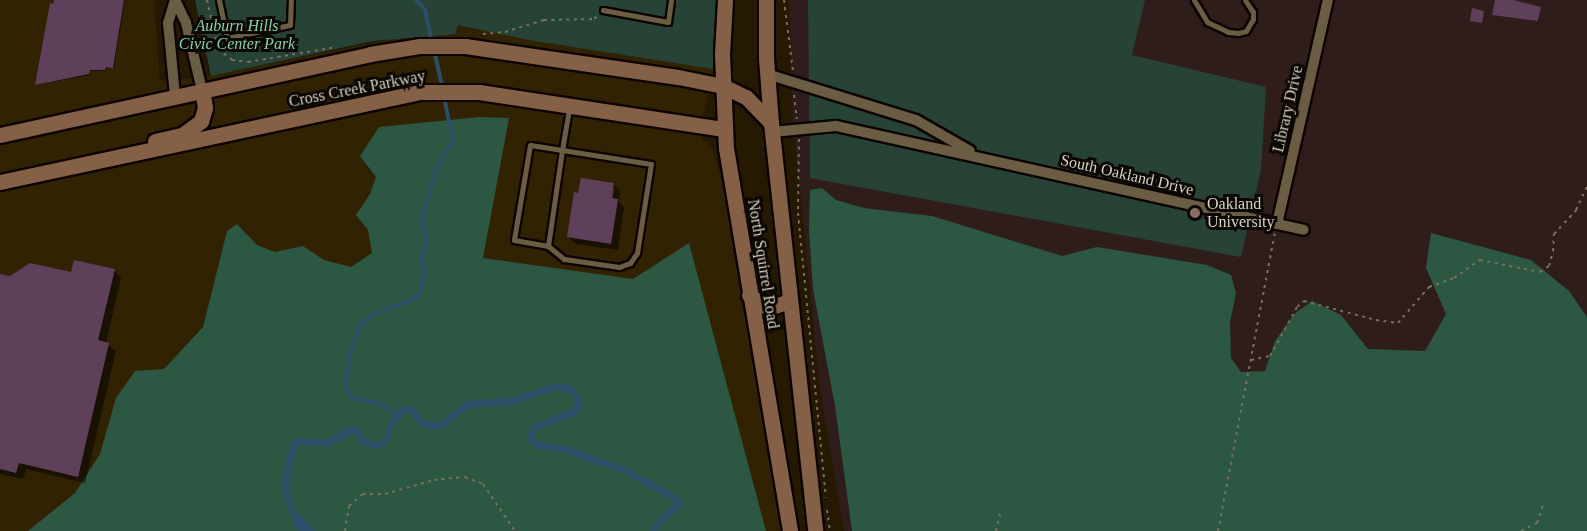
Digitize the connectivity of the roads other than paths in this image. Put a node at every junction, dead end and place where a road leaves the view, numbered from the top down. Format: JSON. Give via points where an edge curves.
{"nodes":[{"id":1,"x":175,"y":0,"type":"edge"},
{"id":2,"x":219,"y":0,"type":"edge"},
{"id":3,"x":291,"y":0,"type":"edge"},
{"id":4,"x":671,"y":0,"type":"edge"},
{"id":5,"x":725,"y":0,"type":"edge"},
{"id":6,"x":766,"y":0,"type":"edge"},
{"id":7,"x":1194,"y":0,"type":"edge"},
{"id":8,"x":1245,"y":0,"type":"edge"},
{"id":9,"x":1328,"y":0,"type":"edge"},
{"id":10,"x":603,"y":10,"type":"dead end"},
{"id":11,"x":767,"y":74,"type":"junction"},
{"id":12,"x":723,"y":86,"type":"junction"},
{"id":13,"x":202,"y":90,"type":"junction"},
{"id":14,"x":175,"y":96,"type":"junction"},
{"id":15,"x":569,"y":107,"type":"junction"},
{"id":16,"x":37,"y":127,"type":"junction"},
{"id":17,"x":771,"y":128,"type":"junction"},
{"id":18,"x":724,"y":129,"type":"junction"},
{"id":19,"x":0,"y":135,"type":"edge"},
{"id":20,"x":0,"y":144,"type":"edge"},
{"id":21,"x":562,"y":150,"type":"junction"},
{"id":22,"x":978,"y":156,"type":"junction"},
{"id":23,"x":98,"y":162,"type":"junction"},
{"id":24,"x":0,"y":182,"type":"edge"},
{"id":25,"x":1276,"y":224,"type":"junction"},
{"id":26,"x":1304,"y":230,"type":"dead end"},
{"id":27,"x":548,"y":246,"type":"junction"},
{"id":28,"x":749,"y":295,"type":"junction"},
{"id":29,"x":789,"y":301,"type":"junction"},
{"id":30,"x":790,"y":531,"type":"edge"},
{"id":31,"x":815,"y":531,"type":"edge"}],
"edges":[{"from":1,"to":13,"type":"street","via":[[186,23]]},
{"from":1,"to":14,"type":"street","via":[[168,23]]},
{"from":2,"to":3,"type":"lane","via":[[227,38],[290,25]]},
{"from":4,"to":10,"type":"lane","via":[[668,22]]},
{"from":5,"to":12,"type":"street","name":"North Squirrel Road"},
{"from":6,"to":11,"type":"street","name":"North Squirrel Road"},
{"from":7,"to":8,"type":"lane","via":[[1208,22],[1238,33],[1246,31],[1253,19]]},
{"from":9,"to":25,"type":"street","name":"Library Drive"},
{"from":11,"to":17,"type":"street","name":"North Squirrel Road"},
{"from":11,"to":22,"type":"street","name":"South Oakland Drive","via":[[916,120]]},
{"from":12,"to":13,"type":"street","name":"Cross Creek Parkway","via":[[465,46],[420,46]]},
{"from":12,"to":17,"type":"street","name":"Cross Creek Parkway","via":[[746,97]]},
{"from":12,"to":18,"type":"street","name":"North Squirrel Road"},
{"from":13,"to":14,"type":"street","name":"Cross Creek Parkway"},
{"from":13,"to":23,"type":"street","via":[[205,108],[201,122],[182,135],[110,150]]},
{"from":14,"to":16,"type":"street","name":"Cross Creek Parkway"},
{"from":15,"to":18,"type":"street","name":"Cross Creek Parkway"},
{"from":15,"to":21,"type":"lane"},
{"from":15,"to":23,"type":"street","name":"Cross Creek Parkway","via":[[479,92],[421,92]]},
{"from":16,"to":19,"type":"street","name":"Cross Creek Parkway"},
{"from":16,"to":20,"type":"street"},
{"from":17,"to":22,"type":"street","name":"South Oakland Drive","via":[[836,126]]},
{"from":17,"to":29,"type":"street","name":"North Squirrel Road"},
{"from":18,"to":28,"type":"street","name":"North Squirrel Road"},
{"from":21,"to":27,"type":"lane"},
{"from":21,"to":27,"type":"lane","via":[[530,145],[514,240]]},
{"from":21,"to":27,"type":"lane","via":[[651,164],[637,253],[630,262],[619,267],[564,259]]},
{"from":22,"to":25,"type":"street","name":"South Oakland Drive"},
{"from":23,"to":24,"type":"street","name":"Cross Creek Parkway"},
{"from":25,"to":26,"type":"street","name":"South Oakland Drive"},
{"from":28,"to":29,"type":"street","via":[[765,306]]},
{"from":28,"to":30,"type":"street","name":"North Squirrel Road"},
{"from":29,"to":31,"type":"street","name":"North Squirrel Road"}]}
